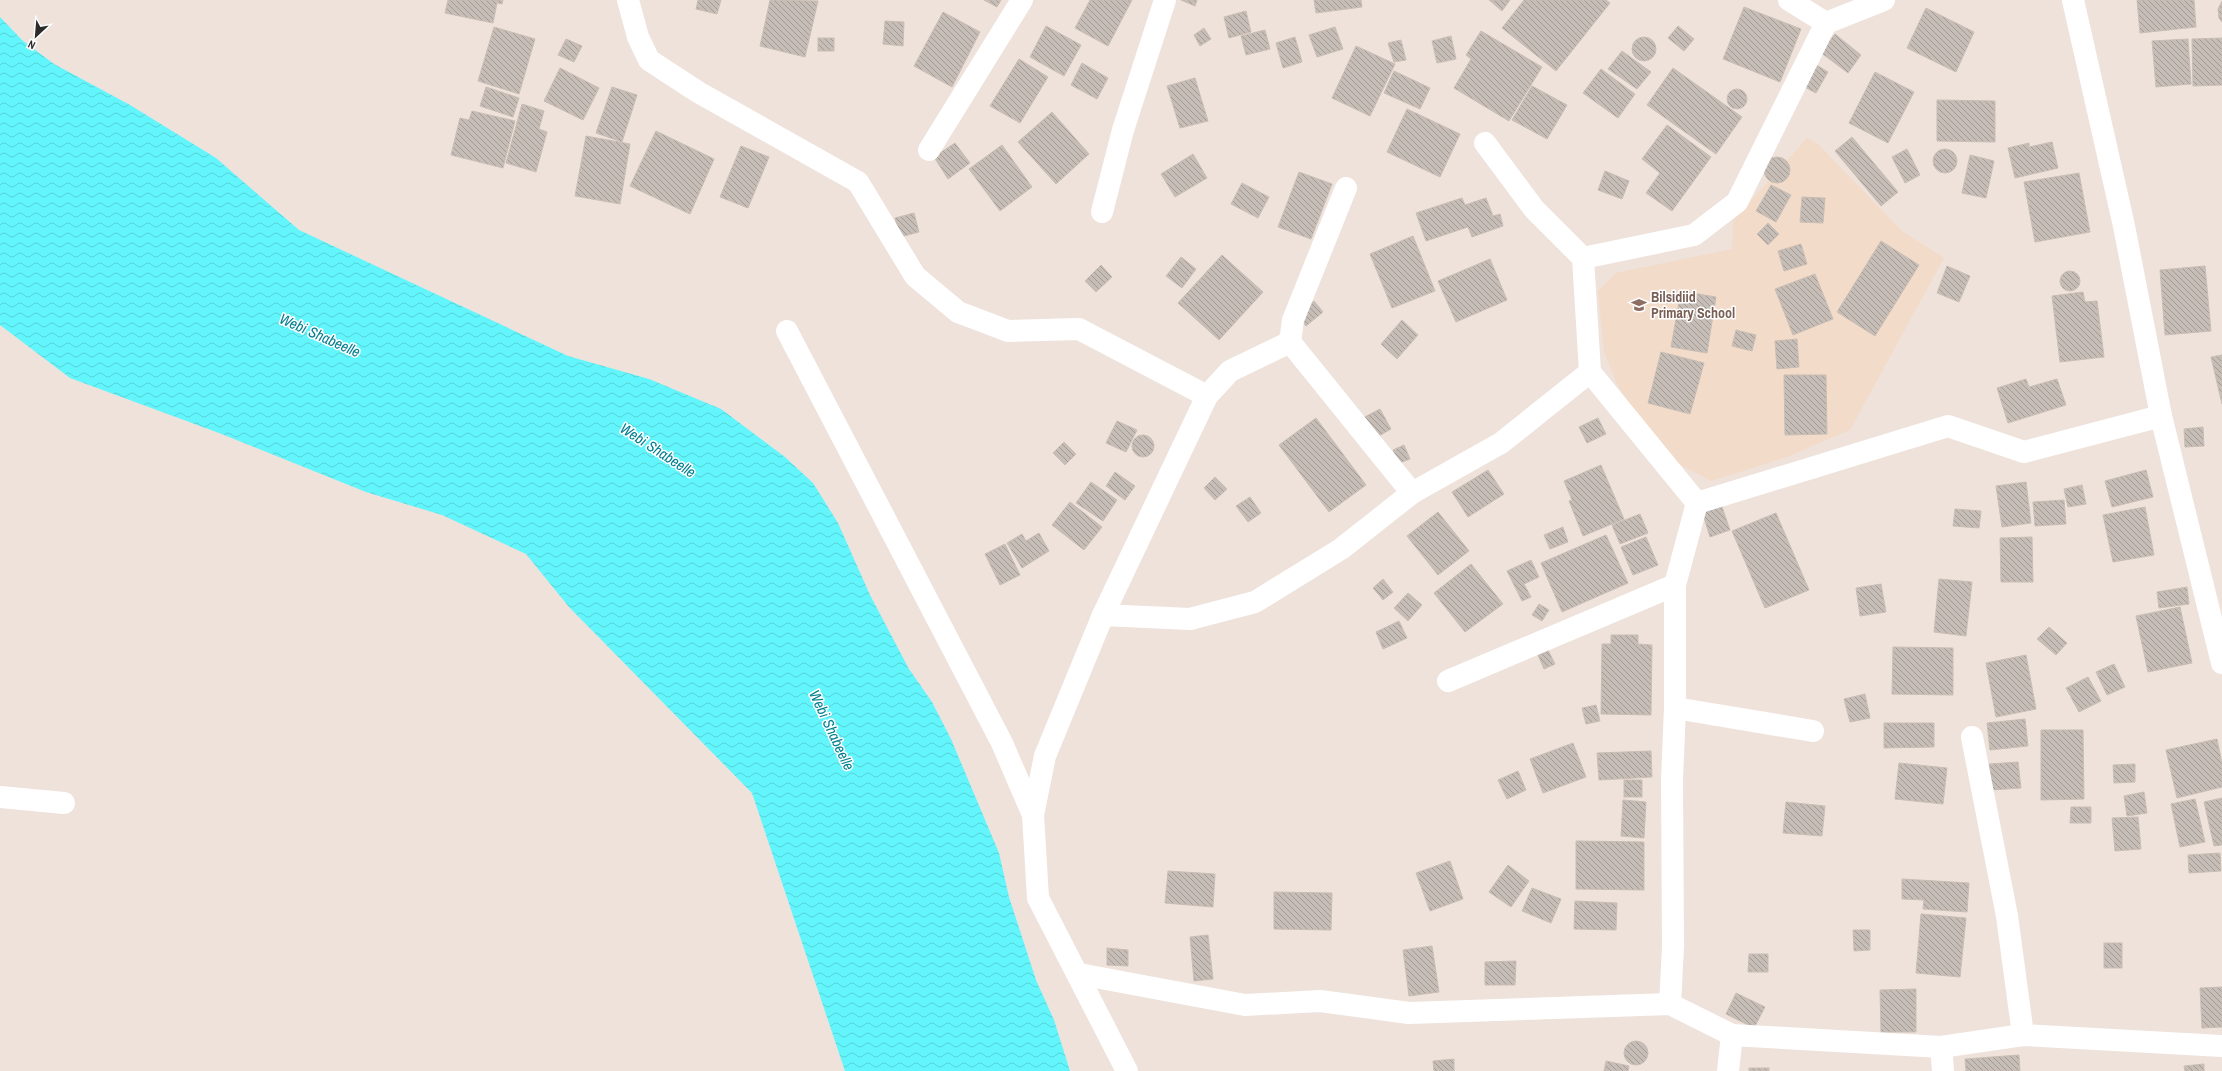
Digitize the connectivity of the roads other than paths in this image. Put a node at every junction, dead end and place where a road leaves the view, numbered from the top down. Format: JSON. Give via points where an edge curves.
{"nodes":[{"id":1,"x":628,"y":0,"type":"edge"},
{"id":2,"x":1022,"y":0,"type":"edge"},
{"id":3,"x":1165,"y":0,"type":"edge"},
{"id":4,"x":1789,"y":0,"type":"edge"},
{"id":5,"x":1884,"y":0,"type":"edge"},
{"id":6,"x":2073,"y":0,"type":"edge"},
{"id":7,"x":1826,"y":23,"type":"junction"},
{"id":8,"x":1485,"y":143,"type":"dead end"},
{"id":9,"x":929,"y":150,"type":"dead end"},
{"id":10,"x":1346,"y":188,"type":"dead end"},
{"id":11,"x":1102,"y":212,"type":"dead end"},
{"id":12,"x":1583,"y":258,"type":"junction"},
{"id":13,"x":787,"y":331,"type":"dead end"},
{"id":14,"x":1290,"y":342,"type":"junction"},
{"id":15,"x":1590,"y":372,"type":"junction"},
{"id":16,"x":1208,"y":396,"type":"junction"},
{"id":17,"x":2161,"y":416,"type":"junction"},
{"id":18,"x":1412,"y":493,"type":"junction"},
{"id":19,"x":1697,"y":503,"type":"junction"},
{"id":20,"x":1675,"y":585,"type":"junction"},
{"id":21,"x":1103,"y":615,"type":"junction"},
{"id":22,"x":2222,"y":663,"type":"edge"},
{"id":23,"x":1448,"y":681,"type":"dead end"},
{"id":24,"x":1675,"y":708,"type":"junction"},
{"id":25,"x":1813,"y":732,"type":"dead end"},
{"id":26,"x":1972,"y":737,"type":"dead end"},
{"id":27,"x":0,"y":797,"type":"edge"},
{"id":28,"x":64,"y":803,"type":"dead end"},
{"id":29,"x":1033,"y":815,"type":"junction"},
{"id":30,"x":1079,"y":974,"type":"junction"},
{"id":31,"x":1670,"y":1004,"type":"junction"},
{"id":32,"x":1732,"y":1035,"type":"junction"},
{"id":33,"x":2023,"y":1035,"type":"junction"},
{"id":34,"x":1941,"y":1046,"type":"junction"},
{"id":35,"x":2222,"y":1046,"type":"edge"},
{"id":36,"x":1127,"y":1071,"type":"edge"},
{"id":37,"x":1728,"y":1071,"type":"edge"},
{"id":38,"x":1943,"y":1071,"type":"edge"}],
"edges":[{"from":1,"to":16,"type":"street","via":[[638,38],[649,60],[698,92],[858,182],[916,276],[958,312],[1008,330],[1079,329]]},
{"from":2,"to":9,"type":"street"},
{"from":3,"to":11,"type":"street","via":[[1123,130]]},
{"from":4,"to":7,"type":"street"},
{"from":5,"to":7,"type":"street"},
{"from":6,"to":17,"type":"street","via":[[2124,226]]},
{"from":7,"to":12,"type":"street","via":[[1737,202],[1694,235]]},
{"from":8,"to":12,"type":"street","via":[[1534,209]]},
{"from":10,"to":14,"type":"street","via":[[1293,320]]},
{"from":12,"to":15,"type":"street"},
{"from":13,"to":29,"type":"street","via":[[1002,744]]},
{"from":14,"to":16,"type":"street","via":[[1230,371]]},
{"from":14,"to":18,"type":"street"},
{"from":15,"to":18,"type":"street","via":[[1501,444]]},
{"from":15,"to":19,"type":"street"},
{"from":16,"to":21,"type":"street"},
{"from":17,"to":19,"type":"street","via":[[2024,452],[1948,426]]},
{"from":17,"to":22,"type":"street"},
{"from":18,"to":21,"type":"street","via":[[1341,549],[1255,602],[1190,619]]},
{"from":19,"to":20,"type":"street"},
{"from":20,"to":23,"type":"street"},
{"from":20,"to":24,"type":"street"},
{"from":21,"to":29,"type":"street","via":[[1045,756]]},
{"from":24,"to":25,"type":"street"},
{"from":24,"to":31,"type":"street","via":[[1672,779],[1673,946]]},
{"from":26,"to":33,"type":"street","via":[[2007,916]]},
{"from":27,"to":28,"type":"street"},
{"from":29,"to":30,"type":"street","via":[[1038,898]]},
{"from":30,"to":31,"type":"street","via":[[1245,1005],[1320,1001],[1409,1013]]},
{"from":30,"to":36,"type":"street"},
{"from":31,"to":32,"type":"street"},
{"from":32,"to":34,"type":"street"},
{"from":32,"to":37,"type":"street"},
{"from":33,"to":34,"type":"street"},
{"from":33,"to":35,"type":"street"},
{"from":34,"to":38,"type":"street"}]}
